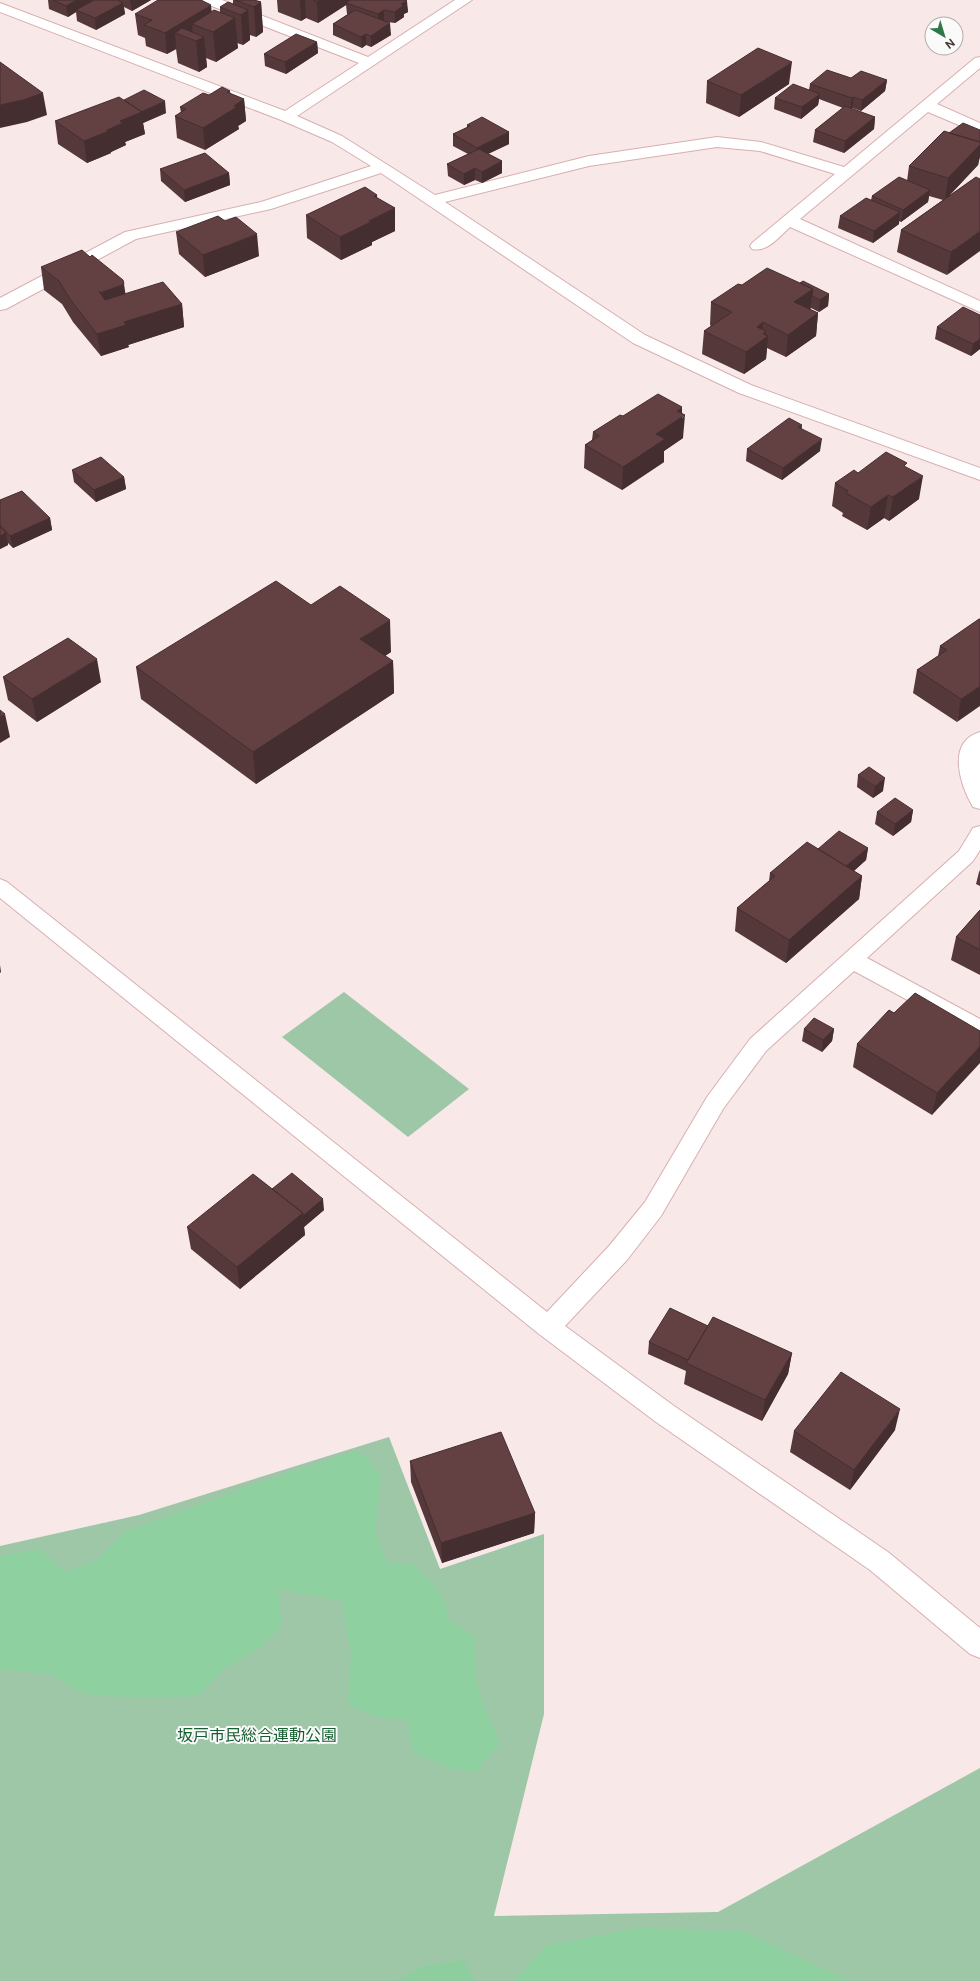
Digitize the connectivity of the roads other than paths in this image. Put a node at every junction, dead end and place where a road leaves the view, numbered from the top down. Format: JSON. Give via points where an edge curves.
{"nodes":[{"id":1,"x":209,"y":0,"type":"edge"},
{"id":2,"x":251,"y":0,"type":"edge"},
{"id":3,"x":465,"y":0,"type":"edge"},
{"id":4,"x":26,"y":4,"type":"dead end"},
{"id":5,"x":6,"y":9,"type":"edge"},
{"id":6,"x":235,"y":10,"type":"junction"},
{"id":7,"x":980,"y":61,"type":"edge"},
{"id":8,"x":369,"y":62,"type":"junction"},
{"id":9,"x":926,"y":105,"type":"junction"},
{"id":10,"x":286,"y":117,"type":"junction"},
{"id":11,"x":980,"y":129,"type":"edge"},
{"id":12,"x":383,"y":167,"type":"junction"},
{"id":13,"x":844,"y":172,"type":"junction"},
{"id":14,"x":432,"y":200,"type":"junction"},
{"id":15,"x":790,"y":221,"type":"junction"},
{"id":16,"x":758,"y":246,"type":"dead end"},
{"id":17,"x":0,"y":305,"type":"edge"},
{"id":18,"x":980,"y":307,"type":"edge"},
{"id":19,"x":980,"y":474,"type":"edge"},
{"id":20,"x":980,"y":739,"type":"edge"},
{"id":21,"x":980,"y":802,"type":"edge"},
{"id":22,"x":980,"y":833,"type":"edge"},
{"id":23,"x":0,"y":887,"type":"edge"},
{"id":24,"x":852,"y":960,"type":"junction"},
{"id":25,"x":980,"y":1029,"type":"edge"},
{"id":26,"x":548,"y":1327,"type":"junction"},
{"id":27,"x":980,"y":1645,"type":"edge"}],
"edges":[{"from":1,"to":6,"type":"street"},
{"from":2,"to":6,"type":"street"},
{"from":3,"to":8,"type":"street"},
{"from":4,"to":5,"type":"street"},
{"from":5,"to":10,"type":"street"},
{"from":6,"to":8,"type":"street"},
{"from":7,"to":9,"type":"street"},
{"from":8,"to":10,"type":"street"},
{"from":9,"to":11,"type":"street"},
{"from":9,"to":13,"type":"street"},
{"from":10,"to":12,"type":"street","via":[[337,139]]},
{"from":12,"to":14,"type":"street"},
{"from":12,"to":17,"type":"street","via":[[265,206],[131,235]]},
{"from":13,"to":14,"type":"street","via":[[761,147],[717,142],[588,161]]},
{"from":13,"to":15,"type":"street"},
{"from":14,"to":19,"type":"street","via":[[639,339],[745,388]]},
{"from":15,"to":16,"type":"street"},
{"from":15,"to":18,"type":"street"},
{"from":20,"to":21,"type":"street","via":[[969,751],[969,773]]},
{"from":22,"to":24,"type":"street","via":[[966,856]]},
{"from":23,"to":26,"type":"street"},
{"from":24,"to":25,"type":"street"},
{"from":24,"to":26,"type":"street","via":[[758,1046],[715,1103],[653,1209],[618,1253]]},
{"from":26,"to":27,"type":"street","via":[[665,1414],[879,1561]]}]}
